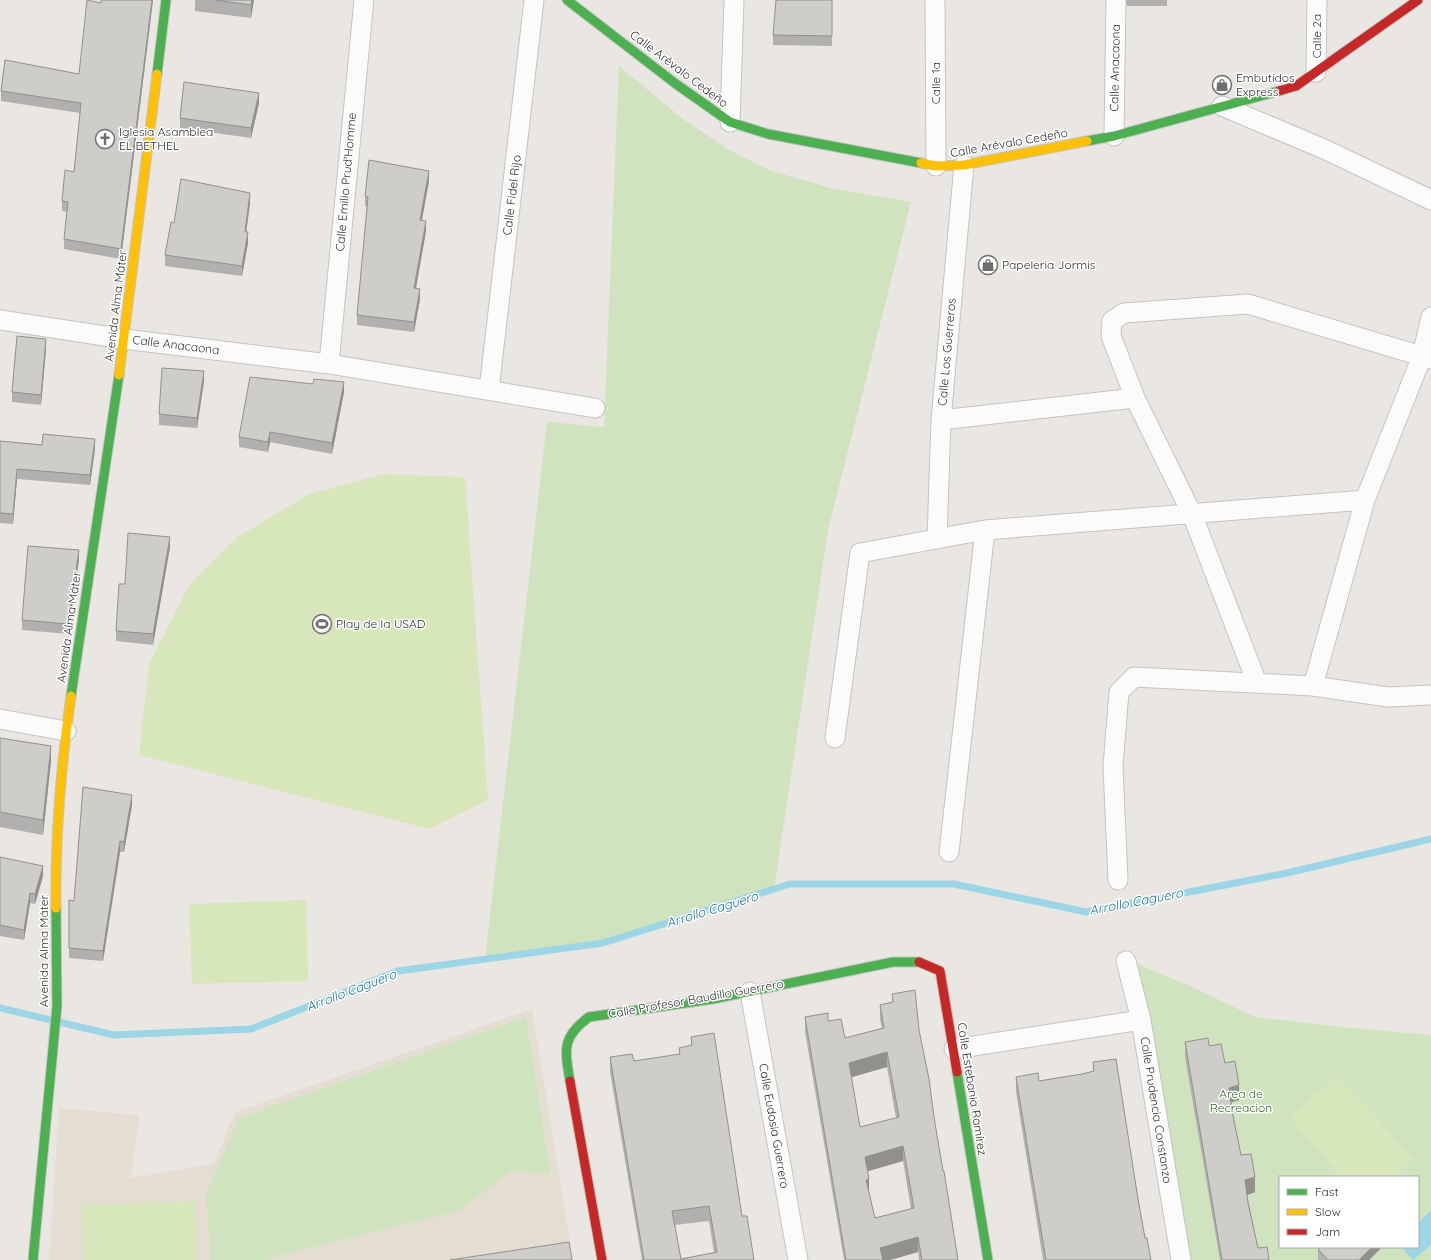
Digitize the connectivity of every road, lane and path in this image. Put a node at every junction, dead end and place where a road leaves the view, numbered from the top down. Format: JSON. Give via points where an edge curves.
{"nodes":[{"id":1,"x":166,"y":0,"type":"edge"},
{"id":2,"x":364,"y":0,"type":"edge"},
{"id":3,"x":534,"y":0,"type":"edge"},
{"id":4,"x":567,"y":0,"type":"edge"},
{"id":5,"x":734,"y":0,"type":"edge"},
{"id":6,"x":935,"y":0,"type":"edge"},
{"id":7,"x":1116,"y":0,"type":"edge"},
{"id":8,"x":1317,"y":0,"type":"edge"},
{"id":9,"x":1418,"y":0,"type":"edge"},
{"id":10,"x":1316,"y":72,"type":"junction"},
{"id":11,"x":1222,"y":106,"type":"junction"},
{"id":12,"x":730,"y":122,"type":"junction"},
{"id":13,"x":1114,"y":136,"type":"junction"},
{"id":14,"x":964,"y":165,"type":"junction"},
{"id":15,"x":936,"y":166,"type":"junction"},
{"id":16,"x":1431,"y":200,"type":"edge"},
{"id":17,"x":1431,"y":317,"type":"edge"},
{"id":18,"x":0,"y":320,"type":"edge"},
{"id":19,"x":124,"y":339,"type":"junction"},
{"id":20,"x":1426,"y":358,"type":"edge"},
{"id":21,"x":329,"y":364,"type":"junction"},
{"id":22,"x":489,"y":390,"type":"junction"},
{"id":23,"x":1136,"y":398,"type":"junction"},
{"id":24,"x":594,"y":408,"type":"dead end"},
{"id":25,"x":941,"y":420,"type":"junction"},
{"id":26,"x":1366,"y":500,"type":"junction"},
{"id":27,"x":1192,"y":514,"type":"junction"},
{"id":28,"x":984,"y":530,"type":"junction"},
{"id":29,"x":937,"y":539,"type":"junction"},
{"id":30,"x":1257,"y":683,"type":"junction"},
{"id":31,"x":1312,"y":686,"type":"junction"},
{"id":32,"x":1431,"y":695,"type":"edge"},
{"id":33,"x":0,"y":719,"type":"edge"},
{"id":34,"x":66,"y":730,"type":"junction"},
{"id":35,"x":835,"y":738,"type":"dead end"},
{"id":36,"x":949,"y":852,"type":"dead end"},
{"id":37,"x":1118,"y":880,"type":"dead end"},
{"id":38,"x":1126,"y":961,"type":"dead end"},
{"id":39,"x":893,"y":962,"type":"joint"},
{"id":40,"x":750,"y":992,"type":"junction"},
{"id":41,"x":1141,"y":1020,"type":"junction"},
{"id":42,"x":954,"y":1049,"type":"junction"},
{"id":43,"x":33,"y":1260,"type":"edge"},
{"id":44,"x":602,"y":1260,"type":"edge"},
{"id":45,"x":798,"y":1260,"type":"edge"},
{"id":46,"x":988,"y":1260,"type":"edge"},
{"id":47,"x":1181,"y":1260,"type":"edge"}],
"edges":[{"from":1,"to":19,"type":"street","name":"Avenida Alma Máter"},
{"from":2,"to":21,"type":"street","name":"Calle Emilio Prud'Homme"},
{"from":3,"to":22,"type":"street","name":"Calle Fidel Rijo"},
{"from":4,"to":12,"type":"street","name":"Calle Arévalo Cedeño"},
{"from":5,"to":12,"type":"street"},
{"from":6,"to":15,"type":"street","name":"Calle 1a"},
{"from":7,"to":13,"type":"street","name":"Calle Anacaona"},
{"from":8,"to":10,"type":"street","name":"Calle 2a"},
{"from":9,"to":10,"type":"street","name":"Calle Arévalo Cedeño"},
{"from":10,"to":11,"type":"street","name":"Calle Arévalo Cedeño","via":[[1296,86]]},
{"from":11,"to":13,"type":"street","name":"Calle Arévalo Cedeño"},
{"from":11,"to":16,"type":"street","via":[[1324,149]]},
{"from":12,"to":15,"type":"street","name":"Calle Arévalo Cedeño","via":[[768,134]]},
{"from":13,"to":14,"type":"street","name":"Calle Arévalo Cedeño"},
{"from":14,"to":15,"type":"street","name":"Calle Arévalo Cedeño"},
{"from":14,"to":25,"type":"street","name":"Calle Los Guerreros"},
{"from":17,"to":20,"type":"street"},
{"from":18,"to":19,"type":"street","name":"Calle Anacaona"},
{"from":19,"to":21,"type":"street","name":"Calle Anacaona"},
{"from":19,"to":34,"type":"street","name":"Avenida Alma Máter"},
{"from":20,"to":23,"type":"street","via":[[1248,304],[1124,313],[1112,321],[1111,336]]},
{"from":20,"to":26,"type":"street"},
{"from":21,"to":22,"type":"street","name":"Calle Anacaona"},
{"from":22,"to":24,"type":"street","name":"Calle Anacaona"},
{"from":23,"to":25,"type":"street"},
{"from":23,"to":27,"type":"street"},
{"from":25,"to":29,"type":"street","name":"Calle Los Guerreros"},
{"from":26,"to":27,"type":"street"},
{"from":26,"to":31,"type":"street"},
{"from":27,"to":28,"type":"street"},
{"from":27,"to":30,"type":"street"},
{"from":28,"to":29,"type":"street"},
{"from":28,"to":36,"type":"street"},
{"from":29,"to":35,"type":"street","via":[[860,553]]},
{"from":30,"to":31,"type":"street"},
{"from":30,"to":37,"type":"street","via":[[1134,677],[1119,692],[1113,766]]},
{"from":31,"to":32,"type":"street","via":[[1388,697]]},
{"from":33,"to":34,"type":"street"},
{"from":34,"to":43,"type":"street","name":"Avenida Alma Máter","via":[[55,851],[57,1006]]},
{"from":38,"to":41,"type":"street","name":"Calle Prudencia Constanzo"},
{"from":39,"to":40,"type":"street","name":"Calle Profesor Baudillo Guerrero"},
{"from":39,"to":42,"type":"street","name":"Calle Estebania Ramírez","via":[[923,961],[940,971]]},
{"from":40,"to":44,"type":"street","name":"Calle Profesor Baudillo Guerrero","via":[[589,1017],[577,1025],[570,1035],[565,1052]]},
{"from":40,"to":45,"type":"street","name":"Calle Eudosia Guerrero"},
{"from":41,"to":42,"type":"street"},
{"from":41,"to":47,"type":"street","name":"Calle Prudencia Constanzo"},
{"from":42,"to":46,"type":"street","name":"Calle Estebania Ramírez"}]}
